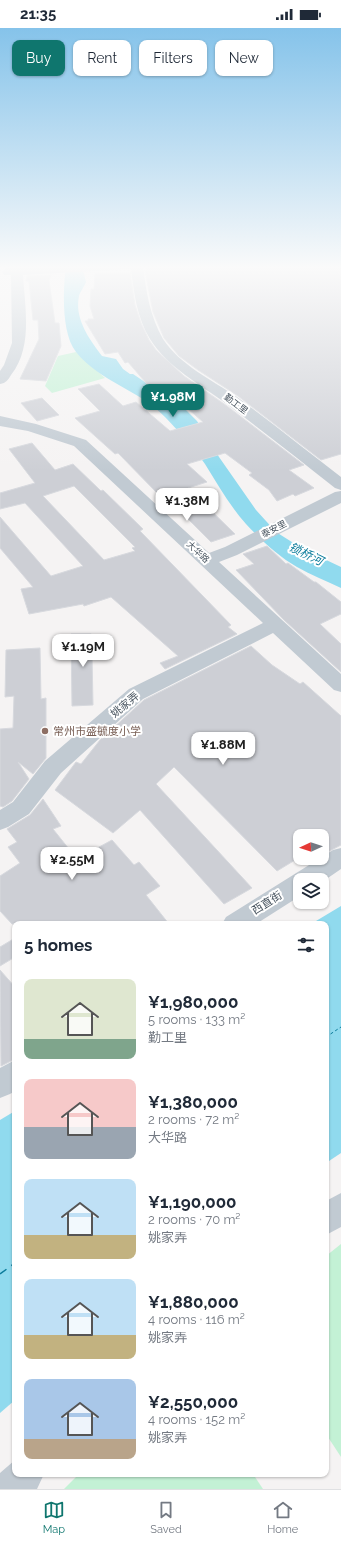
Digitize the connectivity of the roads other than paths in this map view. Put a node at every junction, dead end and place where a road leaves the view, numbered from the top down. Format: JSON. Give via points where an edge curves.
{"nodes":[{"id":1,"x":9,"y":334,"type":"edge"},
{"id":2,"x":18,"y":334,"type":"edge"},
{"id":3,"x":155,"y":334,"type":"edge"},
{"id":4,"x":0,"y":365,"type":"edge"},
{"id":5,"x":0,"y":380,"type":"edge"},
{"id":6,"x":0,"y":421,"type":"edge"},
{"id":7,"x":341,"y":484,"type":"edge"},
{"id":8,"x":341,"y":496,"type":"edge"},
{"id":9,"x":206,"y":560,"type":"junction"},
{"id":10,"x":276,"y":624,"type":"junction"},
{"id":11,"x":341,"y":685,"type":"edge"},
{"id":12,"x":0,"y":821,"type":"edge"},
{"id":13,"x":341,"y":857,"type":"edge"},
{"id":14,"x":316,"y":873,"type":"edge"},
{"id":15,"x":293,"y":887,"type":"edge"},
{"id":16,"x":240,"y":921,"type":"edge"},
{"id":17,"x":12,"y":1075,"type":"edge"},
{"id":18,"x":0,"y":1085,"type":"edge"},
{"id":19,"x":341,"y":1209,"type":"edge"},
{"id":20,"x":329,"y":1217,"type":"edge"},
{"id":21,"x":23,"y":1477,"type":"edge"},
{"id":22,"x":10,"y":1489,"type":"edge"}],
"edges":[{"from":1,"to":4,"type":"street","via":[[8,350]]},
{"from":2,"to":5,"type":"street","via":[[19,343],[11,366]]},
{"from":3,"to":7,"type":"street","name":"勤工里","via":[[161,346],[180,366],[217,389]]},
{"from":6,"to":9,"type":"street","name":"大华路","via":[[31,427],[80,443]]},
{"from":8,"to":9,"type":"street","name":"泰安里","via":[[231,551]]},
{"from":9,"to":10,"type":"street","name":"大华路"},
{"from":10,"to":11,"type":"street","name":"大华路"},
{"from":10,"to":12,"type":"street","name":"姚家弄","via":[[136,694],[53,767],[21,808]]},
{"from":13,"to":14,"type":"street"},
{"from":15,"to":16,"type":"street","name":"西直街"},
{"from":17,"to":18,"type":"street"},
{"from":19,"to":20,"type":"street"},
{"from":21,"to":22,"type":"street"}]}
